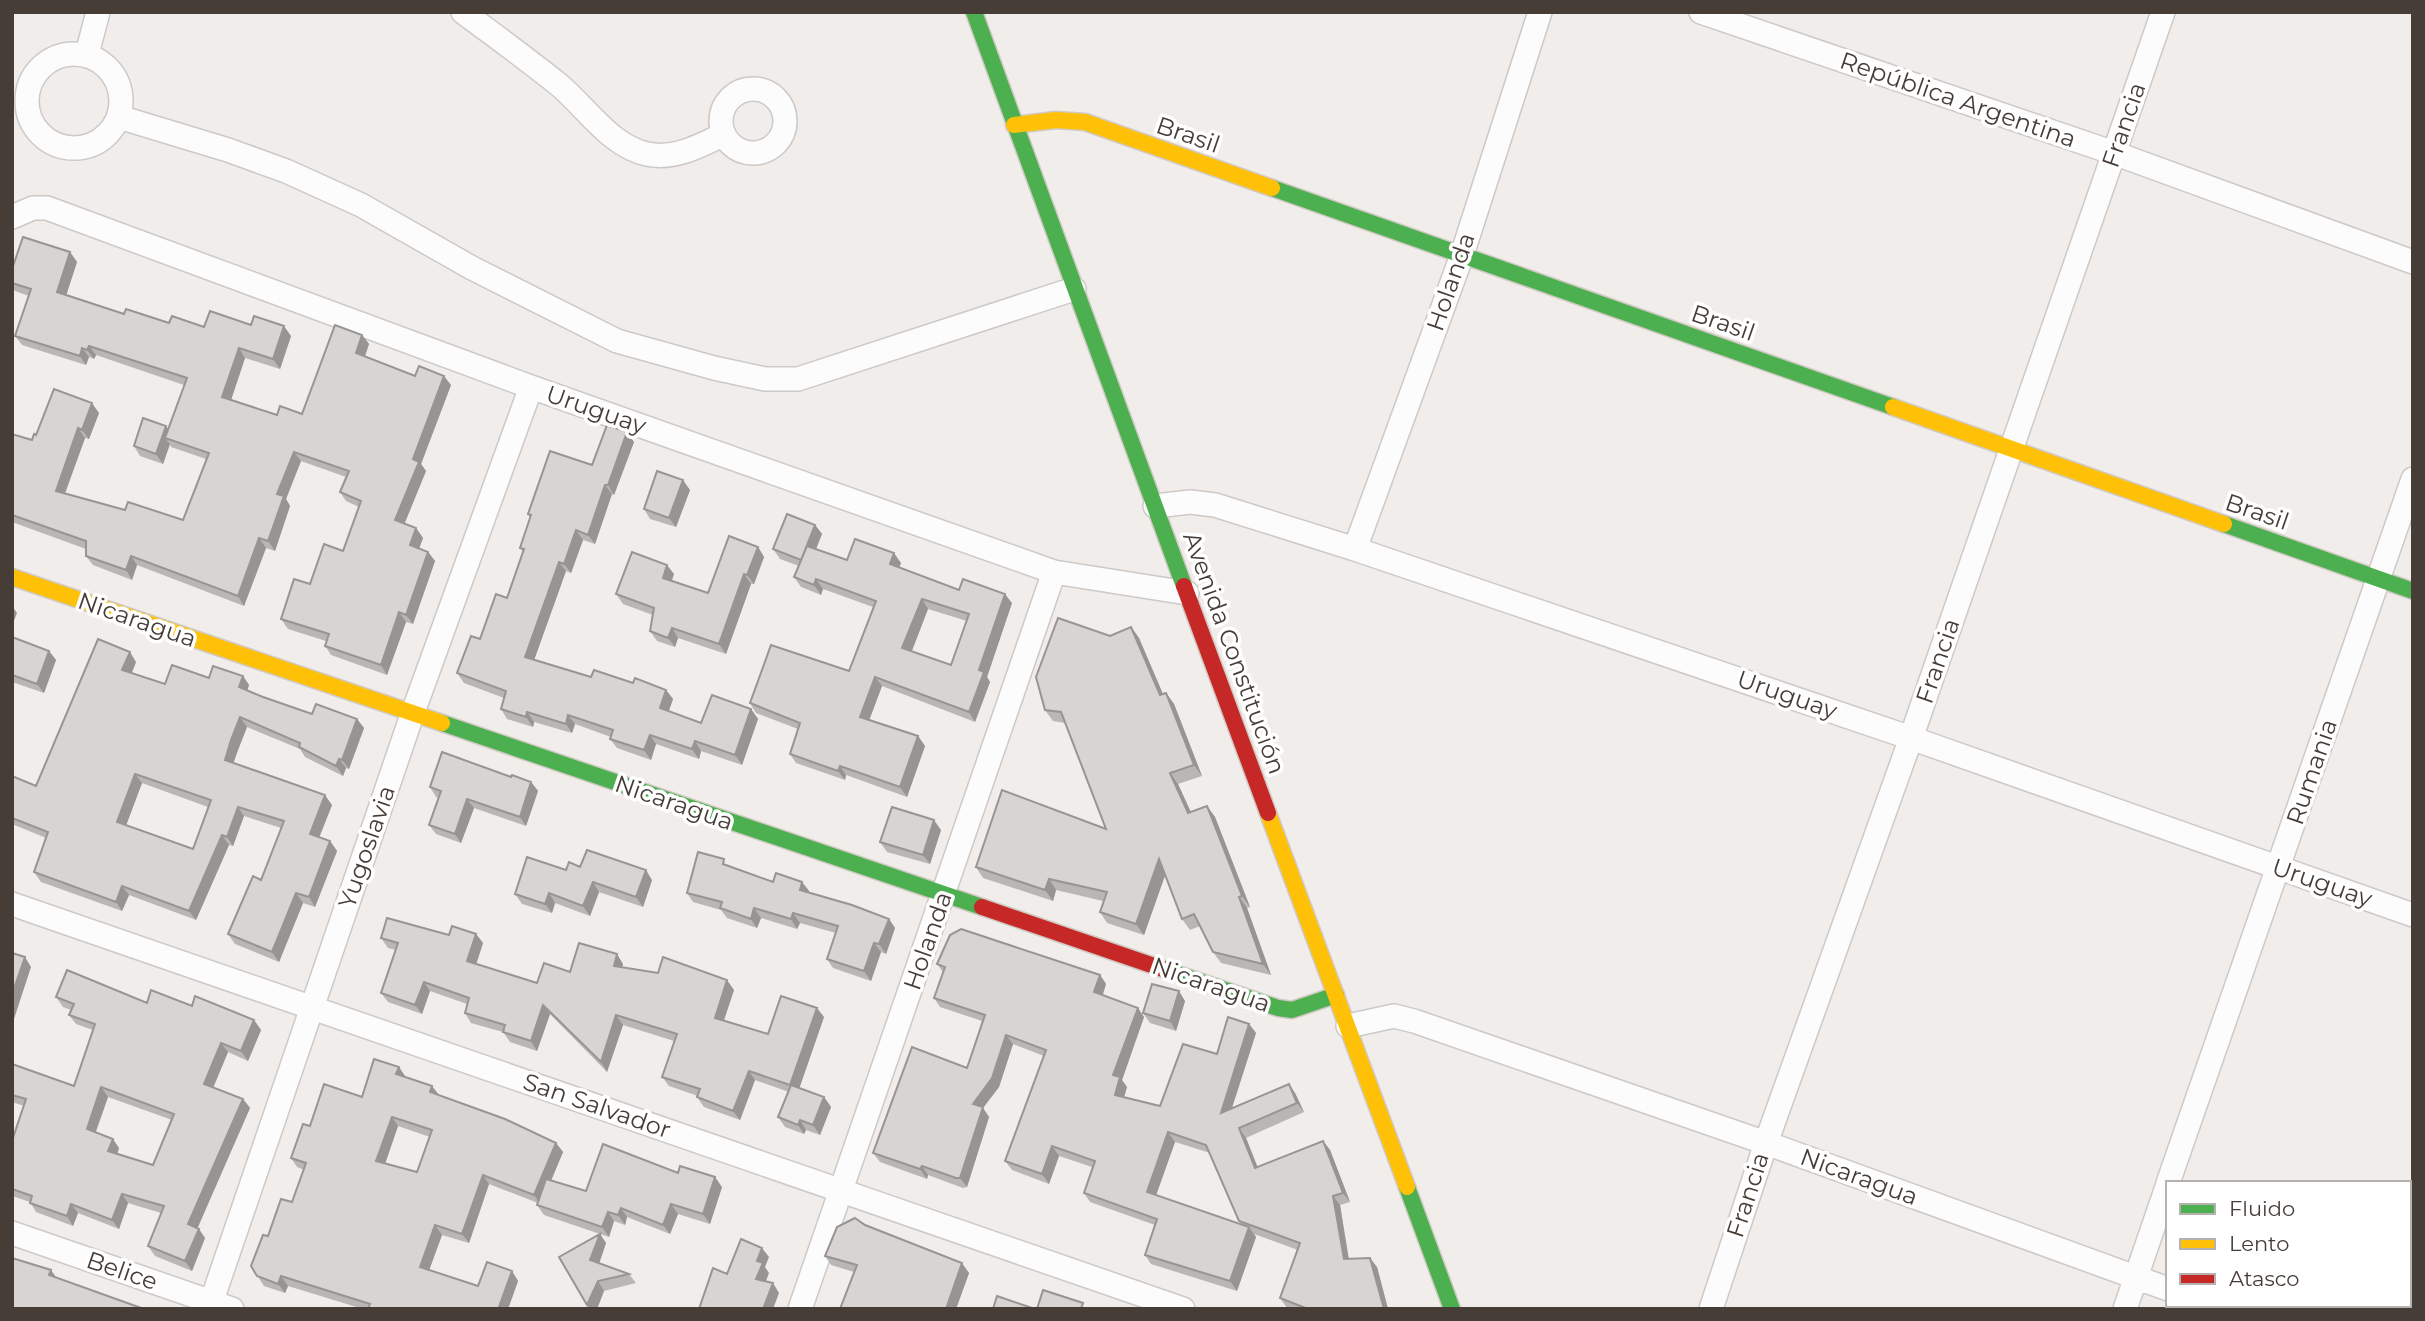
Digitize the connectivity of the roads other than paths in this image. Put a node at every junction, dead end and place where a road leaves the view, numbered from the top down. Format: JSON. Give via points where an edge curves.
{"nodes":[{"id":1,"x":98,"y":12,"type":"edge"},
{"id":2,"x":463,"y":12,"type":"edge"},
{"id":3,"x":974,"y":12,"type":"edge"},
{"id":4,"x":1540,"y":12,"type":"edge"},
{"id":5,"x":1701,"y":12,"type":"edge"},
{"id":6,"x":2163,"y":12,"type":"edge"},
{"id":7,"x":87,"y":54,"type":"junction"},
{"id":8,"x":21,"y":84,"type":"edge"},
{"id":9,"x":119,"y":117,"type":"junction"},
{"id":10,"x":1014,"y":125,"type":"junction"},
{"id":11,"x":723,"y":134,"type":"dead end"},
{"id":12,"x":2114,"y":153,"type":"junction"},
{"id":13,"x":12,"y":217,"type":"edge"},
{"id":14,"x":1462,"y":256,"type":"junction"},
{"id":15,"x":2413,"y":262,"type":"edge"},
{"id":16,"x":1074,"y":289,"type":"junction"},
{"id":17,"x":531,"y":387,"type":"junction"},
{"id":18,"x":2011,"y":449,"type":"junction"},
{"id":19,"x":2413,"y":479,"type":"edge"},
{"id":20,"x":1155,"y":506,"type":"junction"},
{"id":21,"x":1355,"y":549,"type":"junction"},
{"id":22,"x":1054,"y":572,"type":"junction"},
{"id":23,"x":12,"y":577,"type":"edge"},
{"id":24,"x":2378,"y":579,"type":"junction"},
{"id":25,"x":2413,"y":591,"type":"edge"},
{"id":26,"x":1187,"y":593,"type":"junction"},
{"id":27,"x":412,"y":715,"type":"junction"},
{"id":28,"x":1911,"y":738,"type":"junction"},
{"id":29,"x":2278,"y":868,"type":"junction"},
{"id":30,"x":944,"y":894,"type":"junction"},
{"id":31,"x":12,"y":904,"type":"edge"},
{"id":32,"x":2413,"y":915,"type":"edge"},
{"id":33,"x":1336,"y":995,"type":"junction"},
{"id":34,"x":312,"y":1007,"type":"junction"},
{"id":35,"x":1348,"y":1026,"type":"junction"},
{"id":36,"x":1766,"y":1143,"type":"junction"},
{"id":37,"x":2169,"y":1181,"type":"edge"},
{"id":38,"x":2166,"y":1189,"type":"edge"},
{"id":39,"x":842,"y":1191,"type":"junction"},
{"id":40,"x":12,"y":1233,"type":"edge"},
{"id":41,"x":2135,"y":1278,"type":"junction"},
{"id":42,"x":2166,"y":1288,"type":"edge"},
{"id":43,"x":217,"y":1306,"type":"edge"},
{"id":44,"x":800,"y":1309,"type":"edge"},
{"id":45,"x":1183,"y":1309,"type":"edge"},
{"id":46,"x":1452,"y":1309,"type":"edge"},
{"id":47,"x":1711,"y":1309,"type":"edge"},
{"id":48,"x":2124,"y":1309,"type":"edge"}],
"edges":[{"from":1,"to":7,"type":"street"},
{"from":2,"to":11,"type":"street","via":[[561,86],[624,144],[647,154],[675,154]]},
{"from":3,"to":10,"type":"street","name":"Avenida Constitución"},
{"from":4,"to":14,"type":"street","name":"Holanda"},
{"from":5,"to":12,"type":"street","name":"República Argentina"},
{"from":6,"to":12,"type":"street","name":"Francia"},
{"from":7,"to":8,"type":"street","via":[[52,59]]},
{"from":7,"to":9,"type":"street","via":[[113,72],[122,101]]},
{"from":8,"to":9,"type":"street","via":[[34,128],[58,146],[87,147],[112,130]]},
{"from":9,"to":16,"type":"street","via":[[286,171],[361,205],[472,268],[617,341],[765,379],[799,379]]},
{"from":10,"to":14,"type":"street","name":"Brasil","via":[[1084,122]]},
{"from":10,"to":16,"type":"street","name":"Avenida Constitución"},
{"from":12,"to":15,"type":"street","name":"República Argentina"},
{"from":12,"to":18,"type":"street","name":"Francia"},
{"from":13,"to":17,"type":"street","name":"Uruguay","via":[[47,208]]},
{"from":14,"to":18,"type":"street","name":"Brasil"},
{"from":14,"to":21,"type":"street","name":"Holanda"},
{"from":16,"to":20,"type":"street","name":"Avenida Constitución"},
{"from":17,"to":22,"type":"street","name":"Uruguay"},
{"from":17,"to":27,"type":"street","name":"Yugoslavia"},
{"from":18,"to":24,"type":"street","name":"Brasil"},
{"from":18,"to":28,"type":"street","name":"Francia"},
{"from":19,"to":24,"type":"street","name":"Rumania"},
{"from":20,"to":21,"type":"street","name":"Uruguay","via":[[1215,505]]},
{"from":20,"to":26,"type":"street","name":"Avenida Constitución"},
{"from":21,"to":28,"type":"street","name":"Uruguay"},
{"from":22,"to":26,"type":"street","name":"Uruguay"},
{"from":22,"to":30,"type":"street","name":"Holanda"},
{"from":23,"to":27,"type":"street","name":"Nicaragua"},
{"from":24,"to":25,"type":"street","name":"Brasil"},
{"from":24,"to":29,"type":"street","name":"Rumania"},
{"from":26,"to":33,"type":"street","name":"Avenida Constitución"},
{"from":27,"to":30,"type":"street","name":"Nicaragua"},
{"from":27,"to":34,"type":"street","name":"Yugoslavia"},
{"from":28,"to":29,"type":"street","name":"Uruguay"},
{"from":28,"to":36,"type":"street","name":"Francia"},
{"from":29,"to":32,"type":"street","name":"Uruguay"},
{"from":29,"to":37,"type":"street","name":"Rumania"},
{"from":30,"to":33,"type":"street","name":"Nicaragua","via":[[1278,1008],[1292,1010]]},
{"from":30,"to":39,"type":"street","name":"Holanda"},
{"from":31,"to":34,"type":"street","name":"San Salvador"},
{"from":33,"to":35,"type":"street","name":"Avenida Constitución"},
{"from":34,"to":39,"type":"street","name":"San Salvador"},
{"from":34,"to":43,"type":"street","name":"Yugoslavia"},
{"from":35,"to":36,"type":"street","name":"Nicaragua","via":[[1394,1016],[1414,1021]]},
{"from":35,"to":46,"type":"street","name":"Avenida Constitución"},
{"from":36,"to":41,"type":"street","name":"Nicaragua"},
{"from":36,"to":47,"type":"street","name":"Francia"},
{"from":38,"to":41,"type":"street","name":"Rumania"},
{"from":39,"to":44,"type":"street","name":"Holanda"},
{"from":39,"to":45,"type":"street","name":"San Salvador"},
{"from":40,"to":43,"type":"street","name":"Belice"},
{"from":41,"to":42,"type":"street","name":"Nicaragua"},
{"from":41,"to":48,"type":"street","name":"Rumania"}]}
